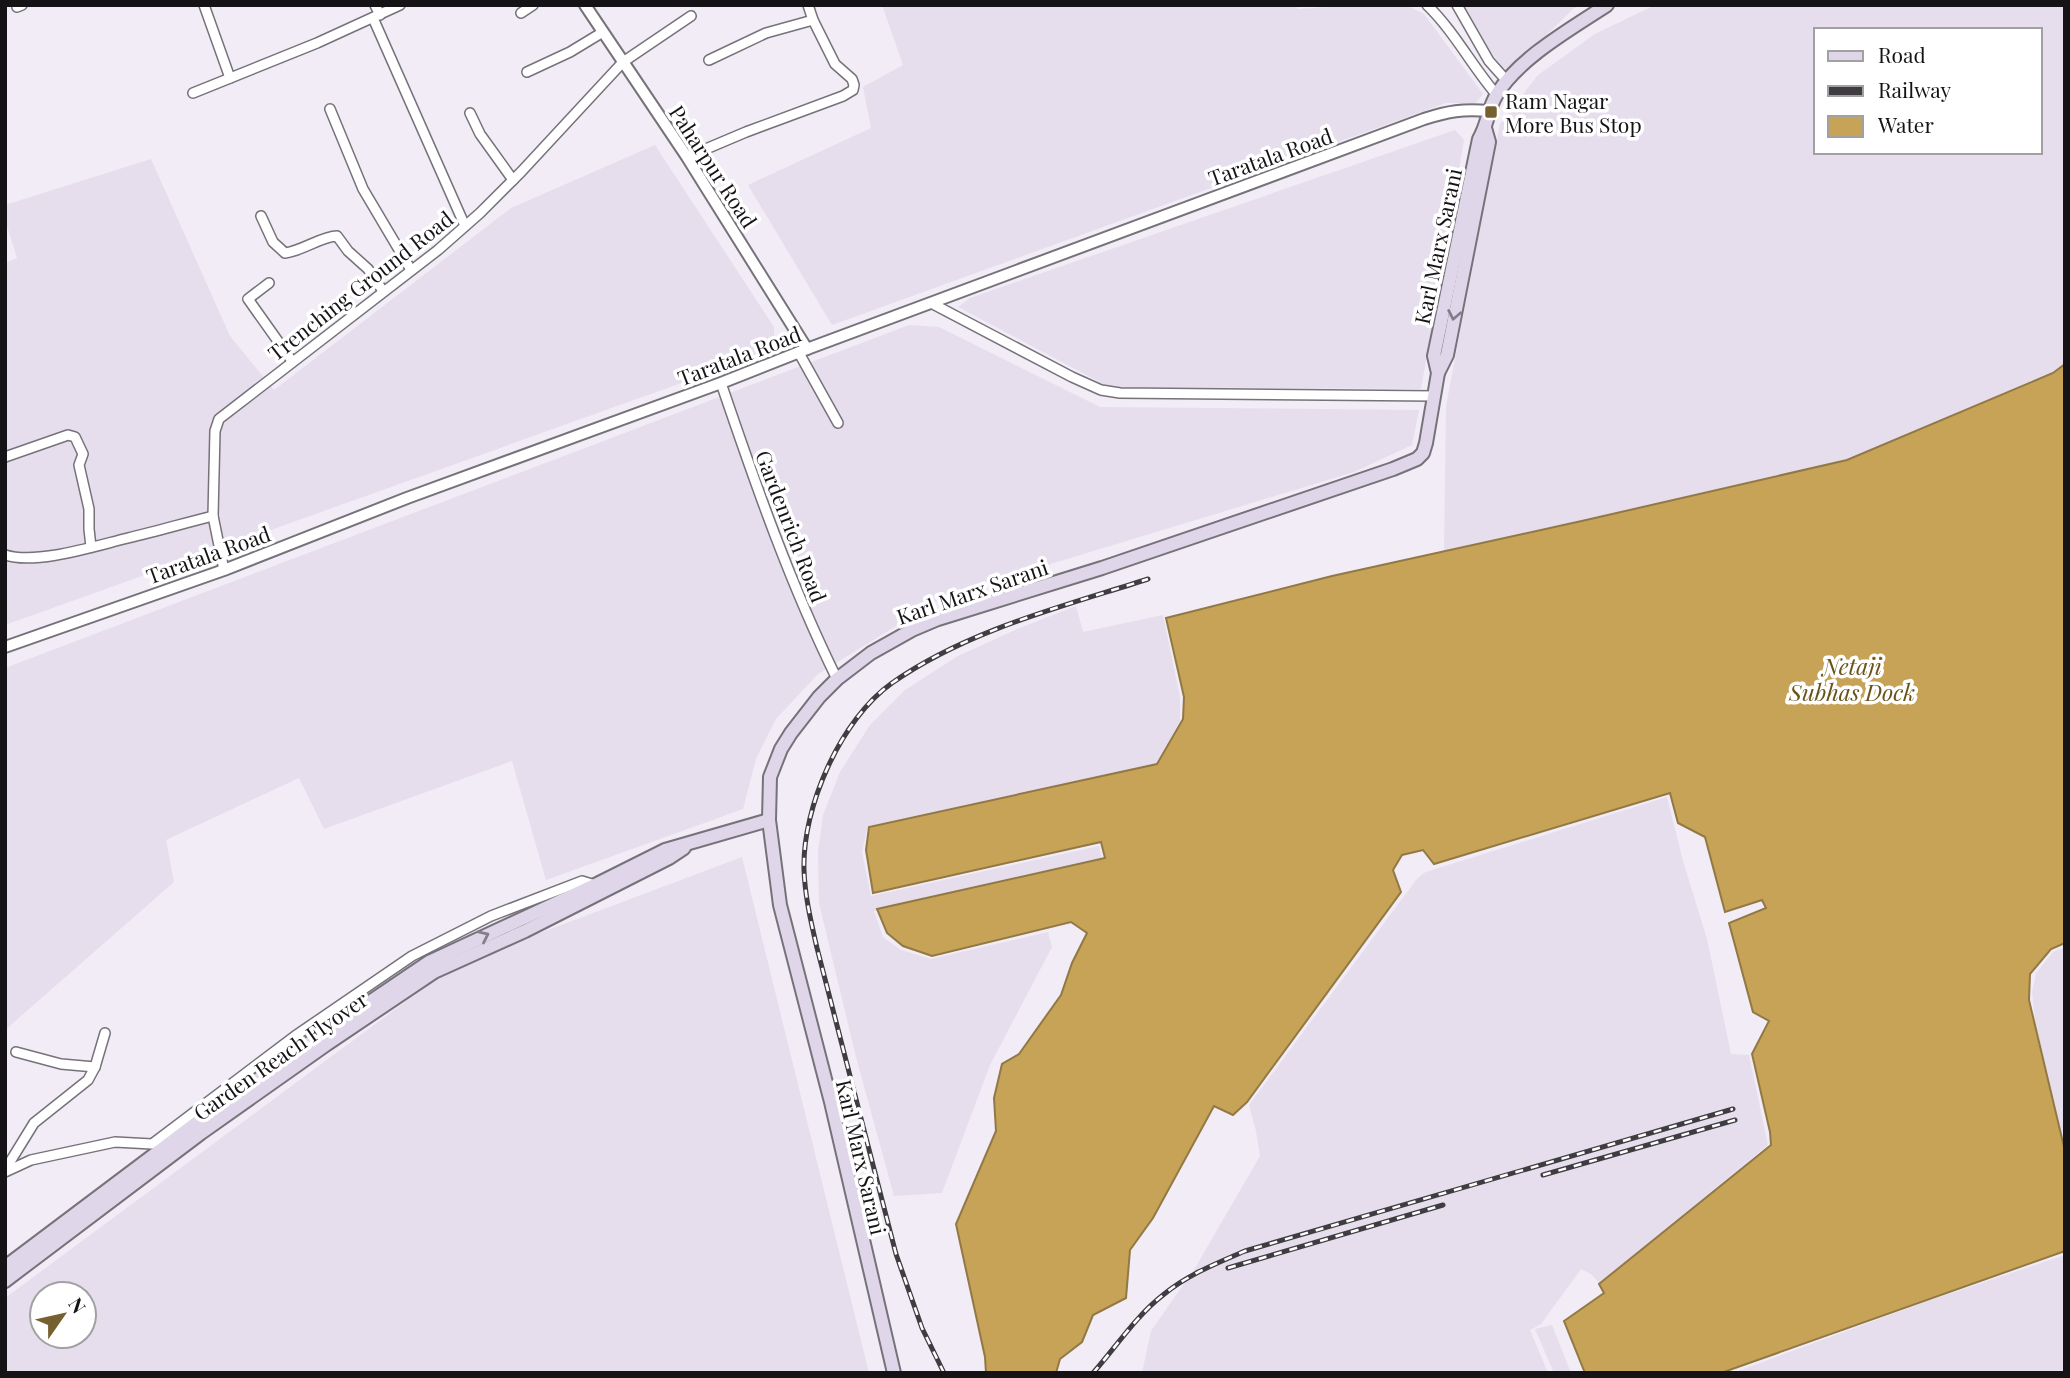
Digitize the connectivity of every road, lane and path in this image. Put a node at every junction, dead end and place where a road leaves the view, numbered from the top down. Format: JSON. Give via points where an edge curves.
{"nodes":[{"id":1,"x":204,"y":5,"type":"edge"},
{"id":2,"x":375,"y":5,"type":"edge"},
{"id":3,"x":400,"y":5,"type":"edge"},
{"id":4,"x":533,"y":5,"type":"edge"},
{"id":5,"x":585,"y":5,"type":"edge"},
{"id":6,"x":808,"y":5,"type":"edge"},
{"id":7,"x":1427,"y":5,"type":"edge"},
{"id":8,"x":1457,"y":5,"type":"edge"},
{"id":9,"x":1607,"y":5,"type":"edge"},
{"id":10,"x":521,"y":13,"type":"dead end"},
{"id":11,"x":377,"y":16,"type":"junction"},
{"id":12,"x":691,"y":16,"type":"dead end"},
{"id":13,"x":813,"y":20,"type":"junction"},
{"id":14,"x":603,"y":32,"type":"junction"},
{"id":15,"x":709,"y":60,"type":"dead end"},
{"id":16,"x":623,"y":62,"type":"junction"},
{"id":17,"x":527,"y":72,"type":"dead end"},
{"id":18,"x":230,"y":78,"type":"junction"},
{"id":19,"x":1506,"y":80,"type":"junction"},
{"id":20,"x":193,"y":93,"type":"dead end"},
{"id":21,"x":1496,"y":94,"type":"junction"},
{"id":22,"x":330,"y":109,"type":"dead end"},
{"id":23,"x":1489,"y":111,"type":"junction"},
{"id":24,"x":470,"y":113,"type":"dead end"},
{"id":25,"x":687,"y":157,"type":"junction"},
{"id":26,"x":513,"y":180,"type":"junction"},
{"id":27,"x":261,"y":216,"type":"dead end"},
{"id":28,"x":465,"y":226,"type":"junction"},
{"id":29,"x":411,"y":271,"type":"junction"},
{"id":30,"x":268,"y":283,"type":"dead end"},
{"id":31,"x":383,"y":291,"type":"junction"},
{"id":32,"x":930,"y":303,"type":"junction"},
{"id":33,"x":803,"y":351,"type":"junction"},
{"id":34,"x":292,"y":361,"type":"junction"},
{"id":35,"x":721,"y":383,"type":"junction"},
{"id":36,"x":1435,"y":396,"type":"junction"},
{"id":37,"x":838,"y":423,"type":"dead end"},
{"id":38,"x":5,"y":457,"type":"edge"},
{"id":39,"x":213,"y":516,"type":"junction"},
{"id":40,"x":91,"y":547,"type":"junction"},
{"id":41,"x":5,"y":555,"type":"edge"},
{"id":42,"x":224,"y":570,"type":"junction"},
{"id":43,"x":5,"y":647,"type":"edge"},
{"id":44,"x":837,"y":679,"type":"junction"},
{"id":45,"x":769,"y":820,"type":"junction"},
{"id":46,"x":596,"y":890,"type":"junction"},
{"id":47,"x":523,"y":925,"type":"junction"},
{"id":48,"x":105,"y":1033,"type":"dead end"},
{"id":49,"x":16,"y":1052,"type":"dead end"},
{"id":50,"x":95,"y":1067,"type":"junction"},
{"id":51,"x":5,"y":1171,"type":"edge"},
{"id":52,"x":5,"y":1267,"type":"edge"},
{"id":53,"x":5,"y":1281,"type":"edge"},
{"id":54,"x":894,"y":1373,"type":"edge"}],
"edges":[{"from":1,"to":18,"type":"street"},
{"from":2,"to":11,"type":"street"},
{"from":3,"to":11,"type":"street"},
{"from":4,"to":10,"type":"street"},
{"from":5,"to":14,"type":"street","name":"Paharpur Road"},
{"from":6,"to":13,"type":"street"},
{"from":7,"to":21,"type":"street"},
{"from":8,"to":19,"type":"street","via":[[1489,61]]},
{"from":9,"to":19,"type":"main road","name":"Karl Marx Sarani"},
{"from":11,"to":18,"type":"street"},
{"from":11,"to":28,"type":"street"},
{"from":12,"to":16,"type":"street","name":"Trenching Ground Road"},
{"from":13,"to":15,"type":"street","via":[[766,33]]},
{"from":13,"to":25,"type":"street","via":[[835,64],[852,79],[850,93]]},
{"from":14,"to":16,"type":"street","name":"Paharpur Road"},
{"from":14,"to":17,"type":"street"},
{"from":16,"to":25,"type":"street","name":"Paharpur Road"},
{"from":16,"to":26,"type":"street","name":"Trenching Ground Road"},
{"from":18,"to":20,"type":"street"},
{"from":19,"to":21,"type":"main road","name":"Karl Marx Sarani"},
{"from":21,"to":23,"type":"main road","name":"Karl Marx Sarani"},
{"from":22,"to":29,"type":"street","via":[[363,189]]},
{"from":23,"to":32,"type":"street","name":"Taratala Road","via":[[1465,109],[1424,119]]},
{"from":23,"to":36,"type":"main road","name":"Karl Marx Sarani","via":[[1444,303],[1434,356],[1438,373]]},
{"from":24,"to":26,"type":"street"},
{"from":25,"to":33,"type":"street","name":"Paharpur Road"},
{"from":26,"to":28,"type":"street","name":"Trenching Ground Road"},
{"from":27,"to":31,"type":"street","via":[[273,242],[285,253],[337,236]]},
{"from":28,"to":29,"type":"street","name":"Trenching Ground Road"},
{"from":29,"to":31,"type":"street","name":"Trenching Ground Road"},
{"from":30,"to":34,"type":"street","via":[[248,299]]},
{"from":31,"to":34,"type":"street","name":"Trenching Ground Road"},
{"from":32,"to":33,"type":"street","name":"Taratala Road"},
{"from":32,"to":36,"type":"street","via":[[1101,390]]},
{"from":33,"to":35,"type":"street","name":"Taratala Road"},
{"from":33,"to":37,"type":"street"},
{"from":34,"to":39,"type":"street","name":"Trenching Ground Road","via":[[219,419]]},
{"from":35,"to":42,"type":"street","name":"Taratala Road"},
{"from":35,"to":44,"type":"street","name":"Gardenrich Road","via":[[792,578]]},
{"from":36,"to":44,"type":"main road","name":"Karl Marx Sarani","via":[[1426,443],[1417,459],[1309,499],[938,619],[888,642]]},
{"from":38,"to":40,"type":"street","via":[[68,435],[75,437],[83,454],[79,465],[89,509]]},
{"from":39,"to":40,"type":"street"},
{"from":39,"to":42,"type":"street","name":"Trenching Ground Road"},
{"from":40,"to":41,"type":"street","via":[[18,559]]},
{"from":42,"to":43,"type":"street","name":"Taratala Road"},
{"from":44,"to":45,"type":"main road","name":"Karl Marx Sarani","via":[[781,749],[770,777]]},
{"from":45,"to":46,"type":"main road","name":"Garden Reach Flyover","via":[[690,844]]},
{"from":45,"to":54,"type":"main road","name":"Karl Marx Sarani","via":[[780,905]]},
{"from":46,"to":47,"type":"main road","name":"Garden Reach Flyover"},
{"from":46,"to":51,"type":"street","via":[[582,881],[491,916],[412,956],[152,1144],[115,1142],[31,1160]]},
{"from":52,"to":47,"type":"main road","name":"Garden Reach Flyover","one_way":true,"via":[[195,1124],[429,962]]},
{"from":47,"to":53,"type":"main road","name":"Garden Reach Flyover","via":[[434,972],[327,1044]]},
{"from":48,"to":50,"type":"street"},
{"from":49,"to":50,"type":"street"},
{"from":50,"to":51,"type":"street","via":[[88,1080],[34,1123]]}]}
